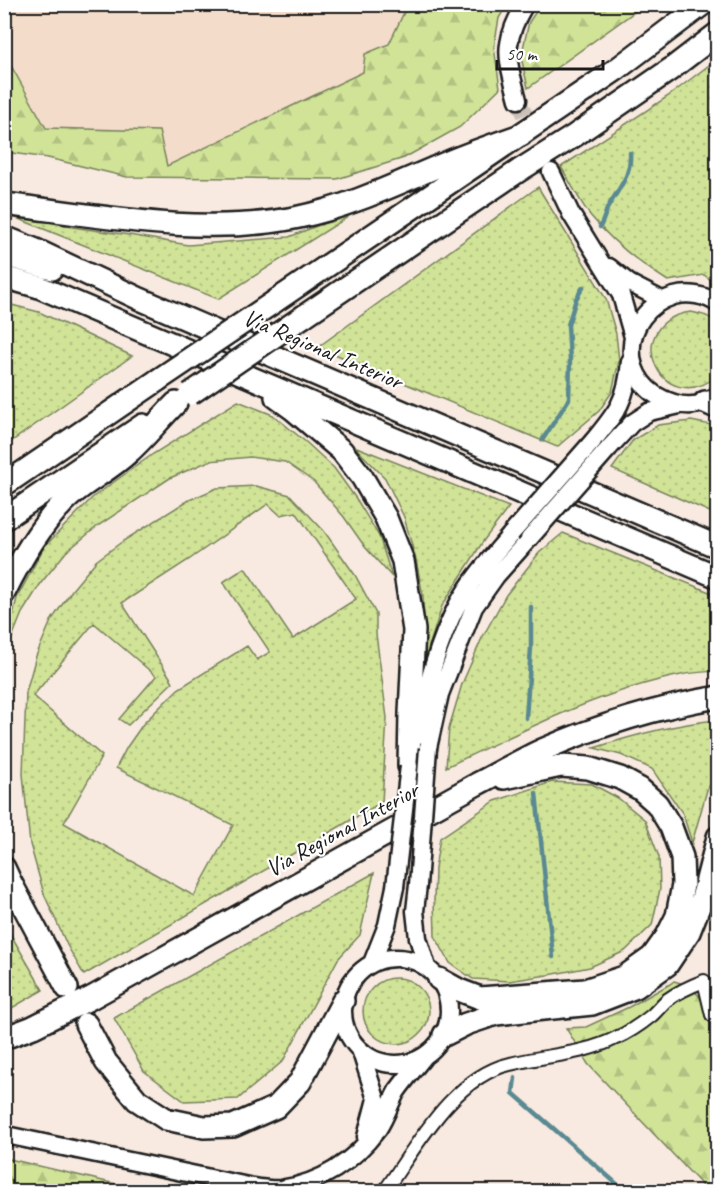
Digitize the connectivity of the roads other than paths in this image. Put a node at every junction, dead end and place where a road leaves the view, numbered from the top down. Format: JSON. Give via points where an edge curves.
{"nodes":[{"id":1,"x":525,"y":4,"type":"edge"},
{"id":2,"x":703,"y":4,"type":"edge"},
{"id":3,"x":717,"y":33,"type":"edge"},
{"id":4,"x":518,"y":100,"type":"tunnel mouth"},
{"id":5,"x":521,"y":135,"type":"junction"},
{"id":6,"x":551,"y":172,"type":"tunnel mouth"},
{"id":7,"x":4,"y":204,"type":"edge"},
{"id":8,"x":4,"y":237,"type":"edge"},
{"id":9,"x":4,"y":255,"type":"edge"},
{"id":10,"x":599,"y":259,"type":"junction"},
{"id":11,"x":4,"y":277,"type":"edge"},
{"id":12,"x":140,"y":298,"type":"junction"},
{"id":13,"x":662,"y":300,"type":"junction"},
{"id":14,"x":717,"y":304,"type":"edge"},
{"id":15,"x":632,"y":344,"type":"junction"},
{"id":16,"x":158,"y":380,"type":"junction"},
{"id":17,"x":254,"y":380,"type":"junction"},
{"id":18,"x":183,"y":398,"type":"junction"},
{"id":19,"x":713,"y":402,"type":"edge"},
{"id":20,"x":680,"y":405,"type":"junction"},
{"id":21,"x":4,"y":468,"type":"edge"},
{"id":22,"x":4,"y":485,"type":"edge"},
{"id":23,"x":4,"y":519,"type":"edge"},
{"id":24,"x":717,"y":547,"type":"edge"},
{"id":25,"x":717,"y":577,"type":"edge"},
{"id":26,"x":4,"y":593,"type":"edge"},
{"id":27,"x":717,"y":697,"type":"edge"},
{"id":28,"x":409,"y":766,"type":"junction"},
{"id":29,"x":477,"y":784,"type":"junction"},
{"id":30,"x":717,"y":837,"type":"edge"},
{"id":31,"x":4,"y":868,"type":"edge"},
{"id":32,"x":372,"y":963,"type":"junction"},
{"id":33,"x":433,"y":973,"type":"junction"},
{"id":34,"x":67,"y":988,"type":"dead end"},
{"id":35,"x":343,"y":1001,"type":"junction"},
{"id":36,"x":712,"y":1015,"type":"dead end"},
{"id":37,"x":86,"y":1024,"type":"dead end"},
{"id":38,"x":444,"y":1035,"type":"junction"},
{"id":39,"x":4,"y":1038,"type":"edge"},
{"id":40,"x":361,"y":1052,"type":"junction"},
{"id":41,"x":423,"y":1058,"type":"junction"},
{"id":42,"x":4,"y":1136,"type":"edge"},
{"id":43,"x":364,"y":1147,"type":"junction"},
{"id":44,"x":384,"y":1191,"type":"edge"}],
"edges":[{"from":1,"to":4,"type":"main road","via":[[509,45]]},
{"from":2,"to":5,"type":"highway","via":[[627,63]]},
{"from":3,"to":18,"type":"highway","bridge":true,"via":[[574,136]]},
{"from":5,"to":7,"type":"highway","via":[[377,193],[298,218],[263,223],[153,222]]},
{"from":5,"to":16,"type":"highway","bridge":true},
{"from":6,"to":10,"type":"main road"},
{"from":8,"to":12,"type":"highway"},
{"from":9,"to":12,"type":"highway"},
{"from":10,"to":13,"type":"main road","via":[[630,284]]},
{"from":10,"to":15,"type":"main road","via":[[621,295]]},
{"from":11,"to":17,"type":"highway","via":[[39,287]]},
{"from":12,"to":24,"type":"highway","name":"Via Regional Interior"},
{"from":13,"to":14,"type":"main road","via":[[698,295]]},
{"from":13,"to":15,"type":"main road","via":[[639,322]]},
{"from":15,"to":20,"type":"main road","via":[[634,367],[641,381],[652,393]]},
{"from":15,"to":28,"type":"main road","bridge":true,"via":[[628,382],[611,419],[471,582],[458,604],[445,631]]},
{"from":16,"to":21,"type":"highway"},
{"from":16,"to":22,"type":"highway"},
{"from":17,"to":25,"type":"highway"},
{"from":17,"to":28,"type":"highway","via":[[342,451],[386,518],[403,561],[414,630]]},
{"from":18,"to":23,"type":"highway"},
{"from":18,"to":26,"type":"highway","via":[[127,454],[66,499],[31,545]]},
{"from":19,"to":20,"type":"main road"},
{"from":20,"to":33,"type":"main road","bridge":true,"via":[[649,412],[632,423],[496,576],[474,607],[440,694],[428,748],[415,911],[418,938]]},
{"from":27,"to":29,"type":"highway","name":"Via Regional Interior","via":[[606,725],[542,750]]},
{"from":28,"to":32,"type":"main road","bridge":true,"via":[[395,887],[387,925]]},
{"from":29,"to":33,"type":"highway","via":[[561,766],[588,768],[640,789],[657,804],[682,856],[683,885],[677,915],[652,957],[624,977],[585,990],[480,998]]},
{"from":29,"to":39,"type":"highway","name":"Via Regional Interior","via":[[91,998]]},
{"from":30,"to":38,"type":"highway","via":[[702,899],[688,932],[667,965],[636,987],[592,1004],[496,1014]]},
{"from":31,"to":34,"type":"highway"},
{"from":32,"to":33,"type":"main road","via":[[400,958],[414,961]]},
{"from":32,"to":35,"type":"main road","via":[[349,986]]},
{"from":33,"to":38,"type":"main road","via":[[448,997],[450,1016]]},
{"from":35,"to":37,"type":"highway","via":[[300,1082],[276,1107],[233,1126],[204,1127],[166,1119],[137,1100],[106,1062]]},
{"from":35,"to":40,"type":"main road","via":[[343,1020],[349,1038]]},
{"from":36,"to":44,"type":"street","via":[[704,981],[666,1001],[618,1038],[591,1049],[507,1064],[481,1076],[448,1103]]},
{"from":38,"to":41,"type":"main road"},
{"from":40,"to":41,"type":"main road","via":[[391,1065]]},
{"from":40,"to":43,"type":"main road","via":[[376,1099]]},
{"from":41,"to":43,"type":"main road"},
{"from":42,"to":43,"type":"main road","via":[[279,1189],[322,1177]]}]}
